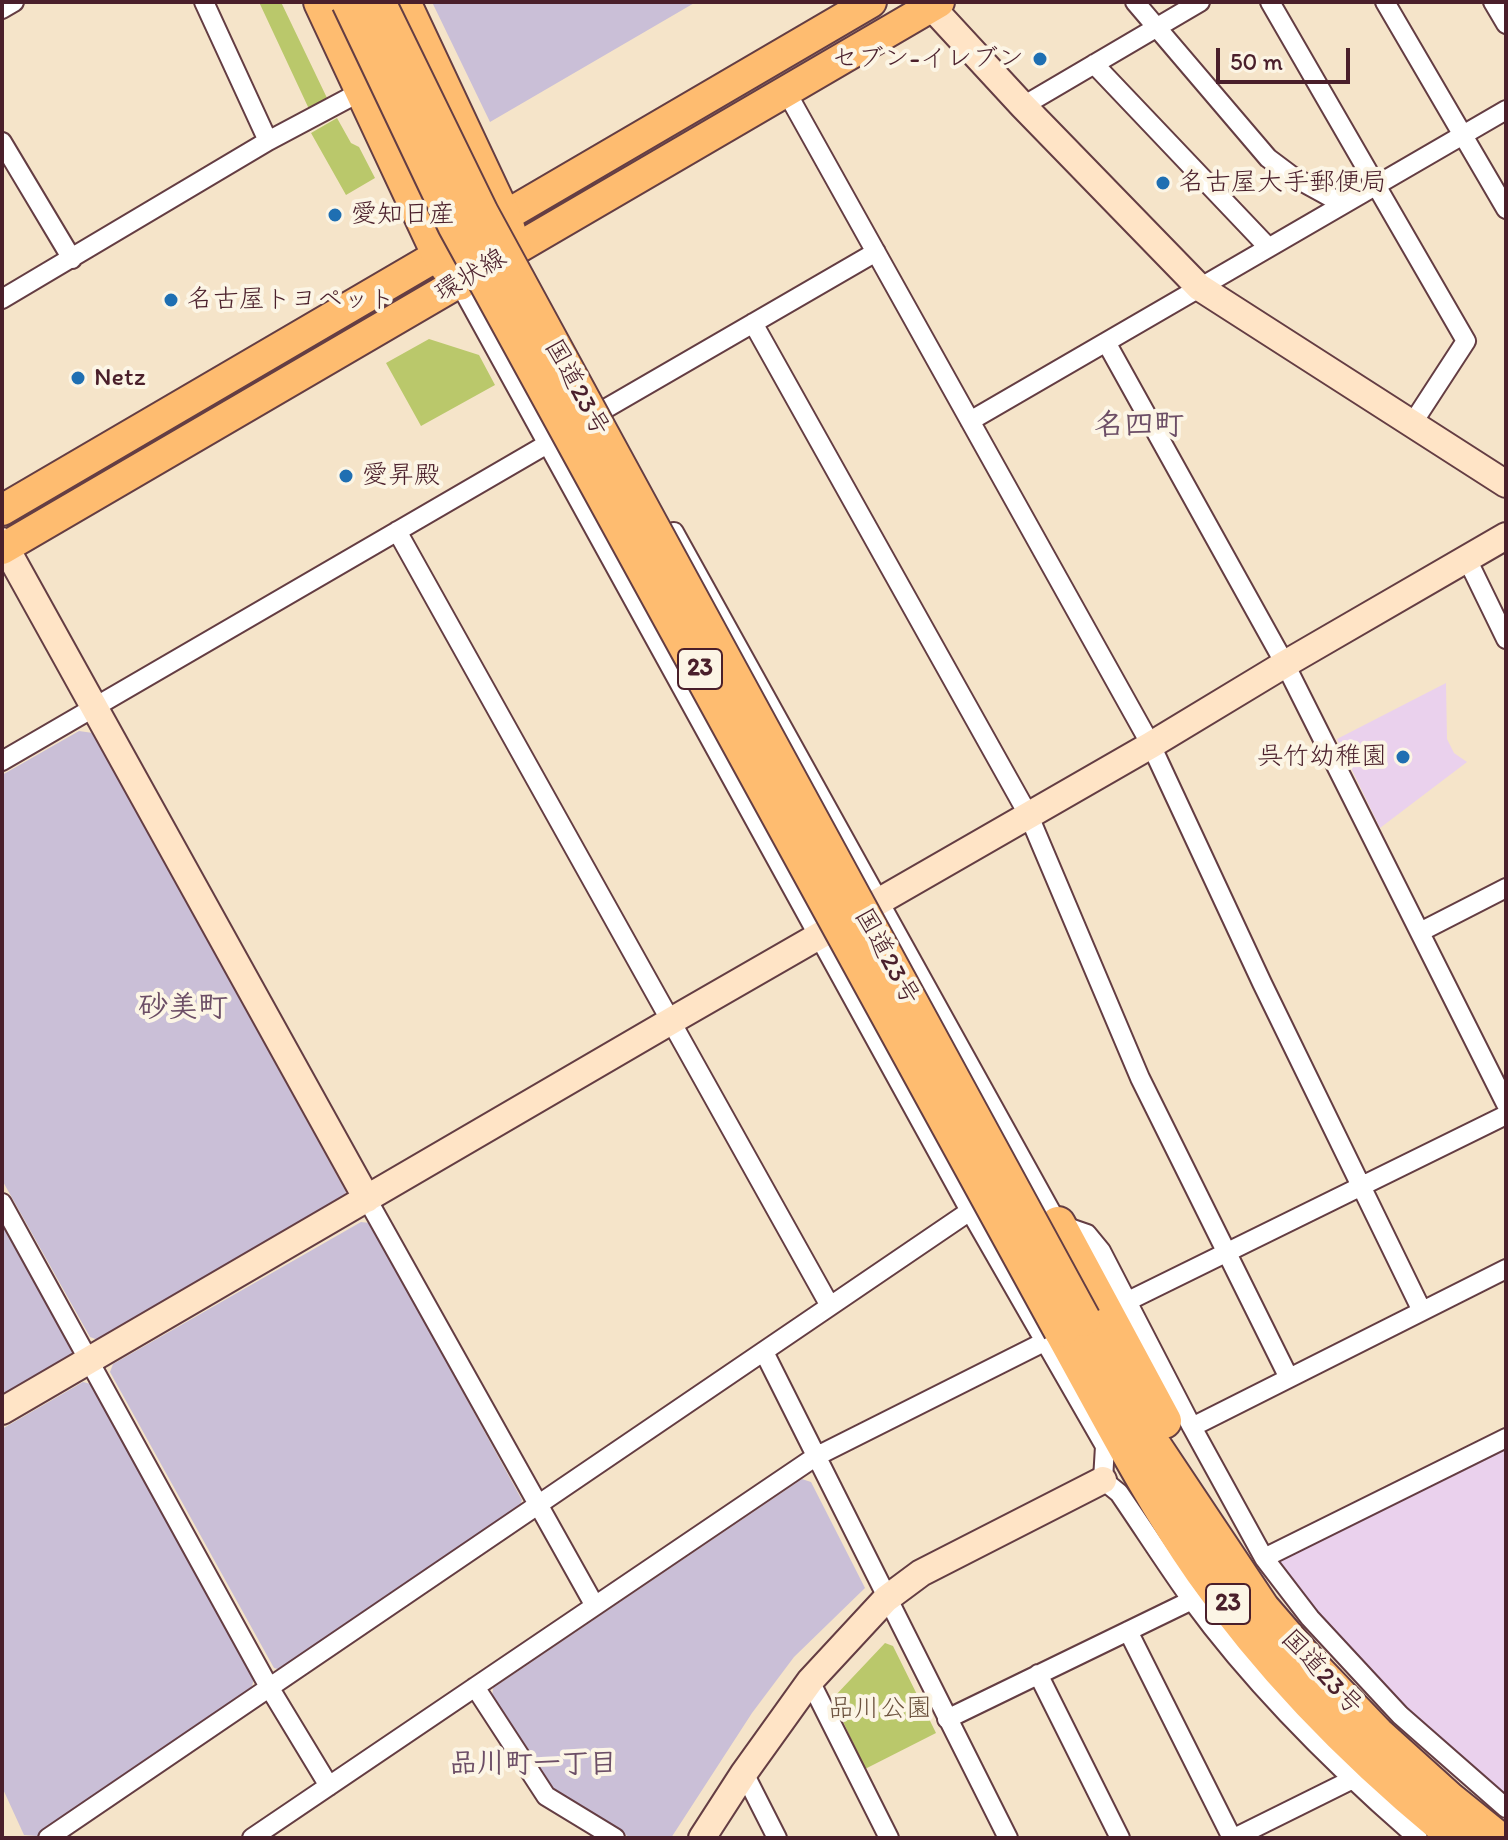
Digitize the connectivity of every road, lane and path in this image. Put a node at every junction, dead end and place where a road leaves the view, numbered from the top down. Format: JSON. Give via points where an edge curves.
{"nodes":[{"id":1,"x":14,"y":2,"type":"edge"},
{"id":2,"x":204,"y":2,"type":"edge"},
{"id":3,"x":303,"y":2,"type":"edge"},
{"id":4,"x":321,"y":2,"type":"edge"},
{"id":5,"x":349,"y":2,"type":"edge"},
{"id":6,"x":378,"y":2,"type":"edge"},
{"id":7,"x":403,"y":2,"type":"edge"},
{"id":8,"x":412,"y":2,"type":"edge"},
{"id":9,"x":871,"y":2,"type":"edge"},
{"id":10,"x":1135,"y":2,"type":"edge"},
{"id":11,"x":1200,"y":2,"type":"edge"},
{"id":12,"x":1270,"y":2,"type":"edge"},
{"id":13,"x":1385,"y":2,"type":"edge"},
{"id":14,"x":1493,"y":2,"type":"edge"},
{"id":15,"x":933,"y":4,"type":"edge"},
{"id":16,"x":2,"y":9,"type":"edge"},
{"id":17,"x":1506,"y":24,"type":"edge"},
{"id":18,"x":1157,"y":27,"type":"junction"},
{"id":19,"x":426,"y":51,"type":"junction"},
{"id":20,"x":1094,"y":64,"type":"junction"},
{"id":21,"x":362,"y":91,"type":"junction"},
{"id":22,"x":787,"y":93,"type":"junction"},
{"id":23,"x":1023,"y":106,"type":"junction"},
{"id":24,"x":1506,"y":110,"type":"edge"},
{"id":25,"x":1463,"y":135,"type":"junction"},
{"id":26,"x":268,"y":141,"type":"junction"},
{"id":27,"x":2,"y":142,"type":"edge"},
{"id":28,"x":1376,"y":185,"type":"junction"},
{"id":29,"x":1343,"y":204,"type":"junction"},
{"id":30,"x":1506,"y":209,"type":"edge"},
{"id":31,"x":503,"y":215,"type":"junction"},
{"id":32,"x":1268,"y":247,"type":"junction"},
{"id":33,"x":514,"y":249,"type":"junction"},
{"id":34,"x":876,"y":252,"type":"junction"},
{"id":35,"x":440,"y":256,"type":"junction"},
{"id":36,"x":72,"y":259,"type":"junction"},
{"id":37,"x":459,"y":283,"type":"junction"},
{"id":38,"x":1199,"y":287,"type":"junction"},
{"id":39,"x":2,"y":299,"type":"edge"},
{"id":40,"x":753,"y":323,"type":"junction"},
{"id":41,"x":1106,"y":342,"type":"junction"},
{"id":42,"x":605,"y":409,"type":"junction"},
{"id":43,"x":970,"y":421,"type":"junction"},
{"id":44,"x":1412,"y":424,"type":"junction"},
{"id":45,"x":549,"y":443,"type":"junction"},
{"id":46,"x":1506,"y":484,"type":"edge"},
{"id":47,"x":2,"y":510,"type":"edge"},
{"id":48,"x":397,"y":531,"type":"junction"},
{"id":49,"x":1506,"y":536,"type":"edge"},
{"id":50,"x":3,"y":546,"type":"edge"},
{"id":51,"x":1467,"y":559,"type":"junction"},
{"id":52,"x":1480,"y":586,"type":"junction"},
{"id":53,"x":1506,"y":603,"type":"edge"},
{"id":54,"x":1506,"y":639,"type":"edge"},
{"id":55,"x":1285,"y":664,"type":"junction"},
{"id":56,"x":93,"y":708,"type":"junction"},
{"id":57,"x":1151,"y":745,"type":"junction"},
{"id":58,"x":2,"y":761,"type":"edge"},
{"id":59,"x":1029,"y":816,"type":"junction"},
{"id":60,"x":1504,"y":893,"type":"edge"},
{"id":61,"x":879,"y":903,"type":"junction"},
{"id":62,"x":1420,"y":932,"type":"junction"},
{"id":63,"x":820,"y":935,"type":"junction"},
{"id":64,"x":671,"y":1021,"type":"junction"},
{"id":65,"x":1506,"y":1104,"type":"edge"},
{"id":66,"x":1506,"y":1115,"type":"edge"},
{"id":67,"x":1361,"y":1186,"type":"junction"},
{"id":68,"x":367,"y":1199,"type":"junction"},
{"id":69,"x":2,"y":1203,"type":"edge"},
{"id":70,"x":970,"y":1211,"type":"junction"},
{"id":71,"x":1058,"y":1224,"type":"junction"},
{"id":72,"x":1226,"y":1252,"type":"junction"},
{"id":73,"x":1506,"y":1269,"type":"edge"},
{"id":74,"x":1128,"y":1301,"type":"junction"},
{"id":75,"x":830,"y":1306,"type":"junction"},
{"id":76,"x":1422,"y":1311,"type":"junction"},
{"id":77,"x":1044,"y":1342,"type":"junction"},
{"id":78,"x":764,"y":1352,"type":"junction"},
{"id":79,"x":90,"y":1360,"type":"junction"},
{"id":80,"x":1289,"y":1378,"type":"junction"},
{"id":81,"x":2,"y":1411,"type":"edge"},
{"id":82,"x":1192,"y":1427,"type":"junction"},
{"id":83,"x":1506,"y":1438,"type":"edge"},
{"id":84,"x":1123,"y":1439,"type":"junction"},
{"id":85,"x":815,"y":1457,"type":"junction"},
{"id":86,"x":1103,"y":1480,"type":"junction"},
{"id":87,"x":537,"y":1504,"type":"junction"},
{"id":88,"x":1264,"y":1558,"type":"junction"},
{"id":89,"x":886,"y":1599,"type":"junction"},
{"id":90,"x":1192,"y":1600,"type":"junction"},
{"id":91,"x":595,"y":1606,"type":"junction"},
{"id":92,"x":1257,"y":1622,"type":"junction"},
{"id":93,"x":1128,"y":1631,"type":"junction"},
{"id":94,"x":1038,"y":1674,"type":"junction"},
{"id":95,"x":810,"y":1681,"type":"junction"},
{"id":96,"x":269,"y":1687,"type":"junction"},
{"id":97,"x":475,"y":1687,"type":"junction"},
{"id":98,"x":947,"y":1719,"type":"junction"},
{"id":99,"x":1362,"y":1755,"type":"junction"},
{"id":100,"x":744,"y":1773,"type":"junction"},
{"id":101,"x":329,"y":1786,"type":"junction"},
{"id":102,"x":1506,"y":1808,"type":"edge"},
{"id":103,"x":74,"y":1821,"type":"junction"},
{"id":104,"x":48,"y":1838,"type":"edge"},
{"id":105,"x":84,"y":1838,"type":"edge"},
{"id":106,"x":252,"y":1838,"type":"edge"},
{"id":107,"x":615,"y":1838,"type":"edge"},
{"id":108,"x":702,"y":1838,"type":"edge"},
{"id":109,"x":777,"y":1838,"type":"edge"},
{"id":110,"x":889,"y":1838,"type":"edge"},
{"id":111,"x":1008,"y":1838,"type":"edge"},
{"id":112,"x":1120,"y":1838,"type":"edge"},
{"id":113,"x":1233,"y":1838,"type":"edge"},
{"id":114,"x":1418,"y":1838,"type":"edge"},
{"id":115,"x":1457,"y":1838,"type":"edge"},
{"id":116,"x":1497,"y":1838,"type":"edge"}],
"edges":[{"from":1,"to":16,"type":"street"},
{"from":2,"to":26,"type":"street"},
{"from":3,"to":21,"type":"street","via":[[336,71]]},
{"from":4,"to":21,"type":"highway"},
{"from":5,"to":84,"type":"highway","name":"国道23号","number":"23","bridge":true,"via":[[455,225]]},
{"from":6,"to":84,"type":"highway","name":"国道23号","number":"23","bridge":true,"via":[[481,213]]},
{"from":7,"to":19,"type":"highway"},
{"from":8,"to":19,"type":"street"},
{"from":9,"to":31,"type":"main road","name":"環状線"},
{"from":10,"to":18,"type":"street"},
{"from":11,"to":18,"type":"street"},
{"from":12,"to":28,"type":"street"},
{"from":13,"to":25,"type":"street"},
{"from":14,"to":17,"type":"street"},
{"from":15,"to":22,"type":"main road","name":"環状線"},
{"from":15,"to":23,"type":"street"},
{"from":18,"to":20,"type":"street"},
{"from":18,"to":29,"type":"street","via":[[1268,158]]},
{"from":19,"to":31,"type":"highway"},
{"from":20,"to":23,"type":"street"},
{"from":20,"to":32,"type":"street"},
{"from":21,"to":26,"type":"street"},
{"from":21,"to":35,"type":"highway"},
{"from":22,"to":33,"type":"main road","name":"環状線"},
{"from":22,"to":34,"type":"street"},
{"from":23,"to":38,"type":"street"},
{"from":24,"to":25,"type":"street"},
{"from":25,"to":28,"type":"street"},
{"from":25,"to":30,"type":"street"},
{"from":26,"to":36,"type":"street"},
{"from":27,"to":36,"type":"street"},
{"from":28,"to":29,"type":"street"},
{"from":28,"to":44,"type":"street","via":[[1466,341]]},
{"from":29,"to":32,"type":"street"},
{"from":31,"to":33,"type":"highway"},
{"from":31,"to":35,"type":"main road","name":"環状線"},
{"from":32,"to":38,"type":"street"},
{"from":33,"to":37,"type":"main road","name":"環状線"},
{"from":33,"to":42,"type":"street"},
{"from":34,"to":40,"type":"street"},
{"from":34,"to":43,"type":"street"},
{"from":35,"to":37,"type":"highway"},
{"from":35,"to":47,"type":"main road","name":"環状線"},
{"from":36,"to":39,"type":"street"},
{"from":37,"to":45,"type":"street"},
{"from":37,"to":50,"type":"main road","name":"環状線"},
{"from":38,"to":41,"type":"street"},
{"from":38,"to":44,"type":"street"},
{"from":40,"to":42,"type":"street"},
{"from":40,"to":59,"type":"street"},
{"from":41,"to":43,"type":"street"},
{"from":41,"to":55,"type":"street"},
{"from":42,"to":61,"type":"street"},
{"from":43,"to":57,"type":"street"},
{"from":44,"to":46,"type":"street"},
{"from":45,"to":48,"type":"street"},
{"from":45,"to":63,"type":"street"},
{"from":48,"to":56,"type":"street"},
{"from":48,"to":64,"type":"street"},
{"from":49,"to":51,"type":"street"},
{"from":50,"to":56,"type":"street"},
{"from":51,"to":52,"type":"street"},
{"from":51,"to":55,"type":"street"},
{"from":52,"to":53,"type":"street"},
{"from":52,"to":54,"type":"street"},
{"from":55,"to":57,"type":"street"},
{"from":55,"to":62,"type":"street"},
{"from":56,"to":58,"type":"street"},
{"from":56,"to":68,"type":"street"},
{"from":57,"to":59,"type":"street"},
{"from":57,"to":67,"type":"street"},
{"from":59,"to":61,"type":"street"},
{"from":59,"to":72,"type":"street","via":[[1140,1078]]},
{"from":60,"to":62,"type":"street"},
{"from":61,"to":63,"type":"street"},
{"from":61,"to":71,"type":"street"},
{"from":62,"to":65,"type":"street"},
{"from":63,"to":64,"type":"street"},
{"from":63,"to":70,"type":"street"},
{"from":64,"to":68,"type":"street"},
{"from":64,"to":75,"type":"street"},
{"from":66,"to":67,"type":"street"},
{"from":67,"to":72,"type":"street"},
{"from":67,"to":76,"type":"street"},
{"from":68,"to":79,"type":"street"},
{"from":68,"to":87,"type":"street"},
{"from":69,"to":79,"type":"street"},
{"from":70,"to":75,"type":"street"},
{"from":70,"to":77,"type":"street"},
{"from":71,"to":74,"type":"street","via":[[1087,1234]]},
{"from":71,"to":92,"type":"highway","via":[[1132,1358]]},
{"from":72,"to":74,"type":"street"},
{"from":72,"to":80,"type":"street"},
{"from":73,"to":76,"type":"street"},
{"from":74,"to":82,"type":"street"},
{"from":75,"to":78,"type":"street"},
{"from":76,"to":80,"type":"street"},
{"from":77,"to":84,"type":"street"},
{"from":77,"to":85,"type":"street"},
{"from":78,"to":85,"type":"street"},
{"from":78,"to":87,"type":"street"},
{"from":79,"to":81,"type":"street"},
{"from":79,"to":96,"type":"street"},
{"from":80,"to":82,"type":"street"},
{"from":82,"to":88,"type":"street"},
{"from":83,"to":88,"type":"street"},
{"from":84,"to":86,"type":"street"},
{"from":84,"to":92,"type":"highway","name":"国道23号","number":"23","via":[[1202,1570]]},
{"from":85,"to":89,"type":"street"},
{"from":85,"to":91,"type":"street"},
{"from":86,"to":89,"type":"street","via":[[921,1573]]},
{"from":86,"to":90,"type":"street","via":[[1119,1493]]},
{"from":87,"to":91,"type":"street"},
{"from":87,"to":96,"type":"street"},
{"from":88,"to":102,"type":"street","via":[[1310,1618],[1400,1715]]},
{"from":89,"to":95,"type":"street"},
{"from":89,"to":98,"type":"street"},
{"from":90,"to":93,"type":"street"},
{"from":90,"to":99,"type":"street","via":[[1289,1717]]},
{"from":91,"to":97,"type":"street"},
{"from":92,"to":99,"type":"highway","name":"国道23号","number":"23","via":[[1313,1667]]},
{"from":93,"to":94,"type":"street"},
{"from":93,"to":113,"type":"street"},
{"from":94,"to":98,"type":"street"},
{"from":94,"to":112,"type":"street"},
{"from":95,"to":100,"type":"street"},
{"from":95,"to":110,"type":"street"},
{"from":96,"to":101,"type":"street"},
{"from":96,"to":103,"type":"street"},
{"from":97,"to":101,"type":"street"},
{"from":97,"to":107,"type":"street","via":[[546,1796]]},
{"from":98,"to":111,"type":"street"},
{"from":99,"to":113,"type":"street"},
{"from":99,"to":114,"type":"street"},
{"from":99,"to":115,"type":"highway","name":"国道23号","number":"23"},
{"from":99,"to":116,"type":"highway","name":"国道23号","number":"23","via":[[1450,1800]]},
{"from":100,"to":108,"type":"street"},
{"from":100,"to":109,"type":"street"},
{"from":101,"to":106,"type":"street"},
{"from":103,"to":104,"type":"street"},
{"from":103,"to":105,"type":"street"}]}
